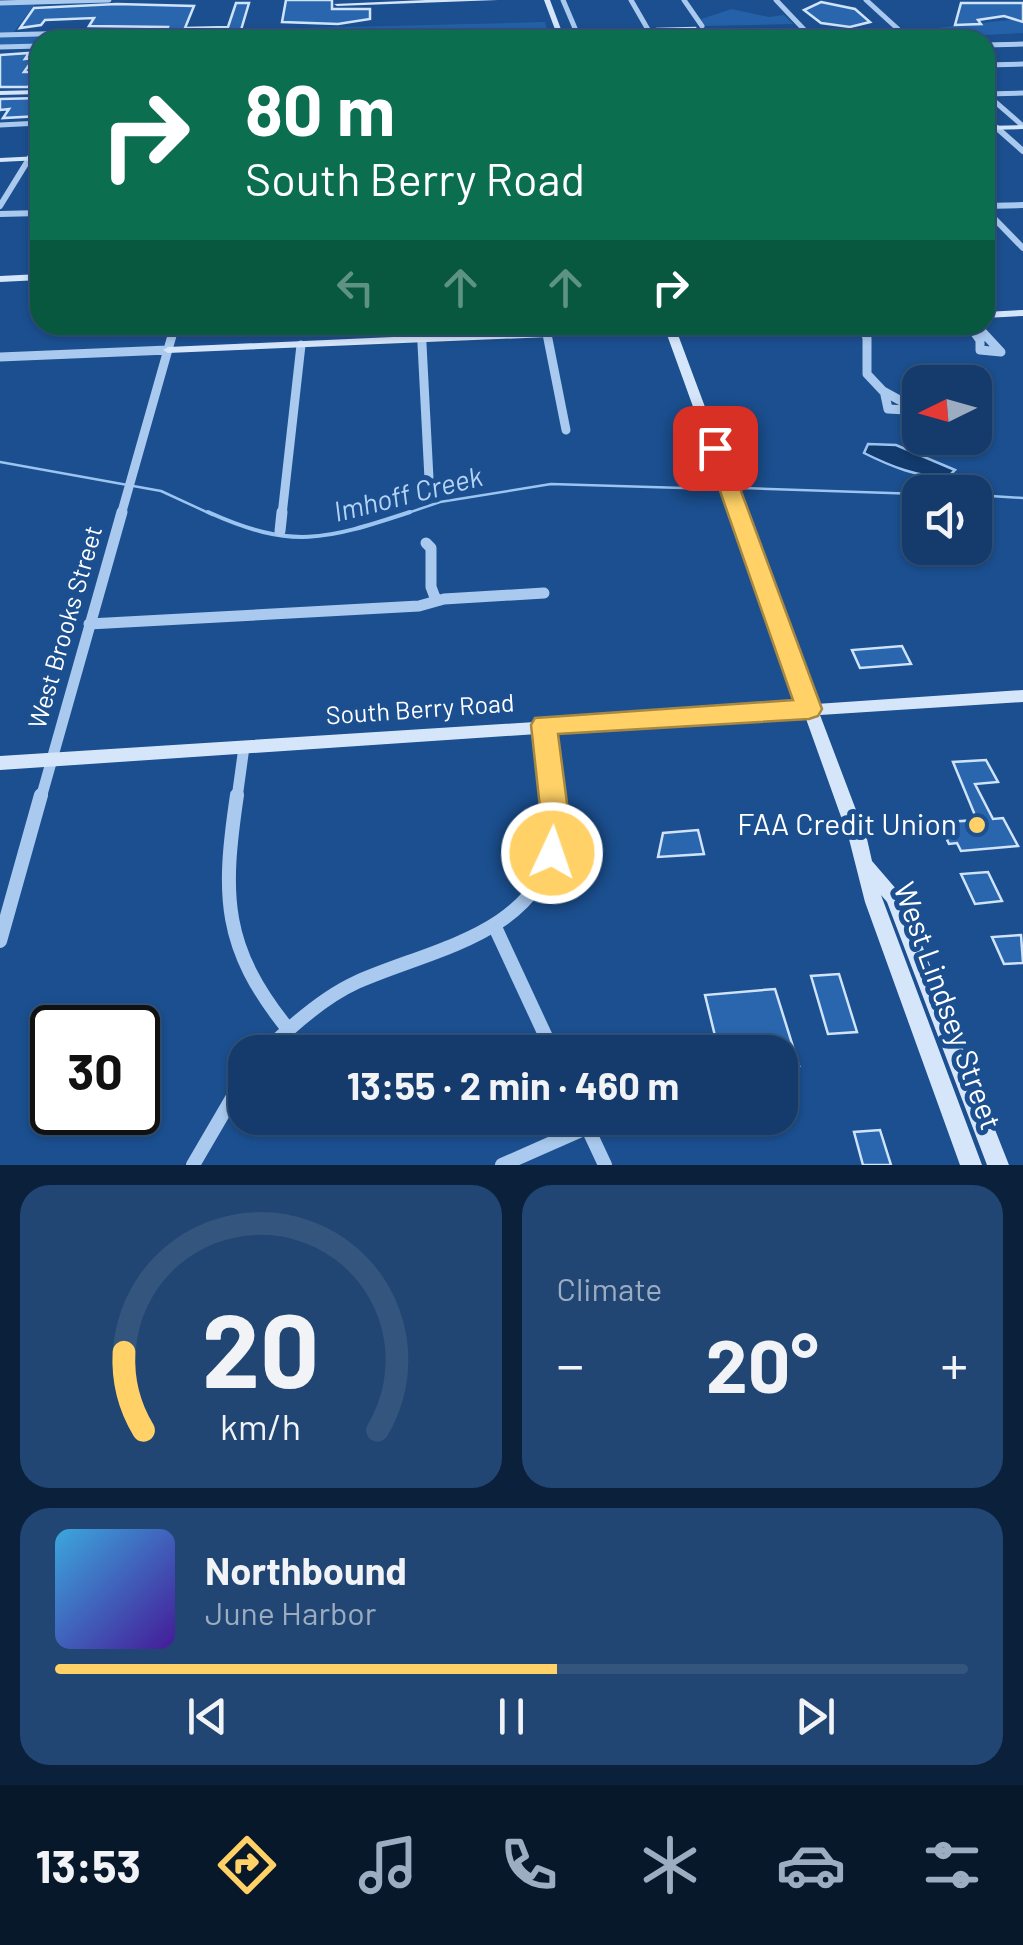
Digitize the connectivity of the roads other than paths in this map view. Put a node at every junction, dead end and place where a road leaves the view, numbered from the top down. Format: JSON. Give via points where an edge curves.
{"nodes":[{"id":1,"x":87,"y":0,"type":"edge"},
{"id":2,"x":109,"y":0,"type":"edge"},
{"id":3,"x":494,"y":0,"type":"edge"},
{"id":4,"x":547,"y":0,"type":"edge"},
{"id":5,"x":564,"y":0,"type":"edge"},
{"id":6,"x":631,"y":0,"type":"edge"},
{"id":7,"x":684,"y":0,"type":"edge"},
{"id":8,"x":776,"y":0,"type":"edge"},
{"id":9,"x":866,"y":0,"type":"edge"},
{"id":10,"x":0,"y":2,"type":"edge"},
{"id":11,"x":337,"y":4,"type":"dead end"},
{"id":12,"x":702,"y":26,"type":"dead end"},
{"id":13,"x":558,"y":30,"type":"edge"},
{"id":14,"x":576,"y":30,"type":"edge"},
{"id":15,"x":648,"y":30,"type":"edge"},
{"id":16,"x":804,"y":30,"type":"edge"},
{"id":17,"x":899,"y":30,"type":"edge"},
{"id":18,"x":30,"y":34,"type":"edge"},
{"id":19,"x":0,"y":35,"type":"edge"},
{"id":20,"x":1023,"y":44,"type":"edge"},
{"id":21,"x":995,"y":45,"type":"edge"},
{"id":22,"x":30,"y":46,"type":"edge"},
{"id":23,"x":0,"y":47,"type":"edge"},
{"id":24,"x":1023,"y":64,"type":"edge"},
{"id":25,"x":995,"y":65,"type":"edge"},
{"id":26,"x":0,"y":92,"type":"edge"},
{"id":27,"x":30,"y":92,"type":"edge"},
{"id":28,"x":1023,"y":93,"type":"edge"},
{"id":29,"x":995,"y":94,"type":"edge"},
{"id":30,"x":995,"y":102,"type":"edge"},
{"id":31,"x":0,"y":124,"type":"edge"},
{"id":32,"x":30,"y":124,"type":"edge"},
{"id":33,"x":1023,"y":126,"type":"edge"},
{"id":34,"x":997,"y":128,"type":"joint"},
{"id":35,"x":1023,"y":151,"type":"edge"},
{"id":36,"x":30,"y":158,"type":"edge"},
{"id":37,"x":0,"y":160,"type":"edge"},
{"id":38,"x":30,"y":165,"type":"edge"},
{"id":39,"x":1023,"y":205,"type":"edge"},
{"id":40,"x":0,"y":206,"type":"edge"},
{"id":41,"x":995,"y":207,"type":"edge"},
{"id":42,"x":30,"y":213,"type":"edge"},
{"id":43,"x":0,"y":214,"type":"edge"},
{"id":44,"x":995,"y":219,"type":"edge"},
{"id":45,"x":1023,"y":248,"type":"edge"},
{"id":46,"x":30,"y":278,"type":"edge"},
{"id":47,"x":0,"y":279,"type":"edge"},
{"id":48,"x":1023,"y":313,"type":"edge"},
{"id":49,"x":995,"y":314,"type":"edge"},
{"id":50,"x":172,"y":335,"type":"edge"},
{"id":51,"x":422,"y":335,"type":"edge"},
{"id":52,"x":527,"y":335,"type":"edge"},
{"id":53,"x":548,"y":335,"type":"edge"},
{"id":54,"x":673,"y":335,"type":"edge"},
{"id":55,"x":865,"y":335,"type":"edge"},
{"id":56,"x":422,"y":340,"type":"junction"},
{"id":57,"x":301,"y":344,"type":"junction"},
{"id":58,"x":168,"y":350,"type":"junction"},
{"id":59,"x":0,"y":358,"type":"edge"},
{"id":60,"x":884,"y":395,"type":"dead end"},
{"id":61,"x":566,"y":430,"type":"dead end"},
{"id":62,"x":430,"y":498,"type":"dead end"},
{"id":63,"x":280,"y":532,"type":"dead end"},
{"id":64,"x":426,"y":543,"type":"dead end"},
{"id":65,"x":544,"y":593,"type":"dead end"},
{"id":66,"x":436,"y":600,"type":"junction"},
{"id":67,"x":90,"y":624,"type":"junction"},
{"id":68,"x":1023,"y":696,"type":"edge"},
{"id":69,"x":809,"y":709,"type":"junction"},
{"id":70,"x":544,"y":725,"type":"junction"},
{"id":71,"x":244,"y":747,"type":"junction"},
{"id":72,"x":52,"y":759,"type":"junction"},
{"id":73,"x":0,"y":763,"type":"edge"},
{"id":74,"x":868,"y":866,"type":"junction"},
{"id":75,"x":495,"y":926,"type":"junction"},
{"id":76,"x":0,"y":941,"type":"edge"},
{"id":77,"x":288,"y":1029,"type":"junction"},
{"id":78,"x":282,"y":1035,"type":"edge"},
{"id":79,"x":545,"y":1035,"type":"edge"},
{"id":80,"x":228,"y":1103,"type":"edge"},
{"id":81,"x":561,"y":1135,"type":"edge"},
{"id":82,"x":592,"y":1135,"type":"edge"},
{"id":83,"x":194,"y":1165,"type":"edge"},
{"id":84,"x":502,"y":1165,"type":"edge"},
{"id":85,"x":605,"y":1165,"type":"edge"},
{"id":86,"x":972,"y":1165,"type":"edge"},
{"id":87,"x":998,"y":1165,"type":"edge"}],
"edges":[{"from":1,"to":2,"type":"street"},
{"from":1,"to":10,"type":"street"},
{"from":3,"to":11,"type":"street"},
{"from":4,"to":13,"type":"street"},
{"from":5,"to":14,"type":"street"},
{"from":6,"to":15,"type":"street"},
{"from":7,"to":12,"type":"street"},
{"from":8,"to":16,"type":"street"},
{"from":9,"to":17,"type":"street"},
{"from":18,"to":19,"type":"street"},
{"from":20,"to":21,"type":"street"},
{"from":22,"to":23,"type":"street"},
{"from":24,"to":25,"type":"street"},
{"from":26,"to":27,"type":"street"},
{"from":28,"to":29,"type":"street"},
{"from":30,"to":33,"type":"street"},
{"from":31,"to":32,"type":"street"},
{"from":33,"to":34,"type":"street"},
{"from":34,"to":35,"type":"street"},
{"from":36,"to":37,"type":"street"},
{"from":38,"to":40,"type":"street"},
{"from":39,"to":41,"type":"street"},
{"from":42,"to":43,"type":"street"},
{"from":44,"to":45,"type":"street"},
{"from":46,"to":47,"type":"street"},
{"from":48,"to":49,"type":"street"},
{"from":50,"to":58,"type":"street","name":"West Brooks Street"},
{"from":51,"to":56,"type":"street"},
{"from":52,"to":56,"type":"street"},
{"from":53,"to":61,"type":"street"},
{"from":54,"to":69,"type":"street","name":"West Lindsey Street"},
{"from":55,"to":60,"type":"street","via":[[864,366]]},
{"from":56,"to":57,"type":"street"},
{"from":56,"to":62,"type":"street"},
{"from":57,"to":58,"type":"street"},
{"from":57,"to":63,"type":"street"},
{"from":58,"to":59,"type":"street"},
{"from":58,"to":67,"type":"street","name":"West Brooks Street"},
{"from":64,"to":66,"type":"street","via":[[432,548]]},
{"from":65,"to":66,"type":"street"},
{"from":66,"to":67,"type":"street"},
{"from":67,"to":72,"type":"street","name":"West Brooks Street"},
{"from":68,"to":69,"type":"street","name":"South Berry Road"},
{"from":69,"to":70,"type":"street","name":"South Berry Road"},
{"from":69,"to":74,"type":"street","name":"West Lindsey Street"},
{"from":70,"to":71,"type":"street","name":"South Berry Road"},
{"from":70,"to":75,"type":"street","via":[[556,839],[540,882]]},
{"from":71,"to":72,"type":"street","name":"South Berry Road"},
{"from":71,"to":77,"type":"street","via":[[228,926],[246,976]]},
{"from":72,"to":73,"type":"street","name":"South Berry Road"},
{"from":72,"to":76,"type":"street","name":"West Brooks Street"},
{"from":74,"to":86,"type":"street","name":"West Lindsey Street","via":[[874,902]]},
{"from":74,"to":87,"type":"street","name":"West Lindsey Street","via":[[894,897]]},
{"from":75,"to":77,"type":"street","via":[[353,984]]},
{"from":75,"to":79,"type":"street"},
{"from":77,"to":78,"type":"street"},
{"from":80,"to":83,"type":"street"},
{"from":81,"to":84,"type":"street"},
{"from":82,"to":85,"type":"street"}]}
